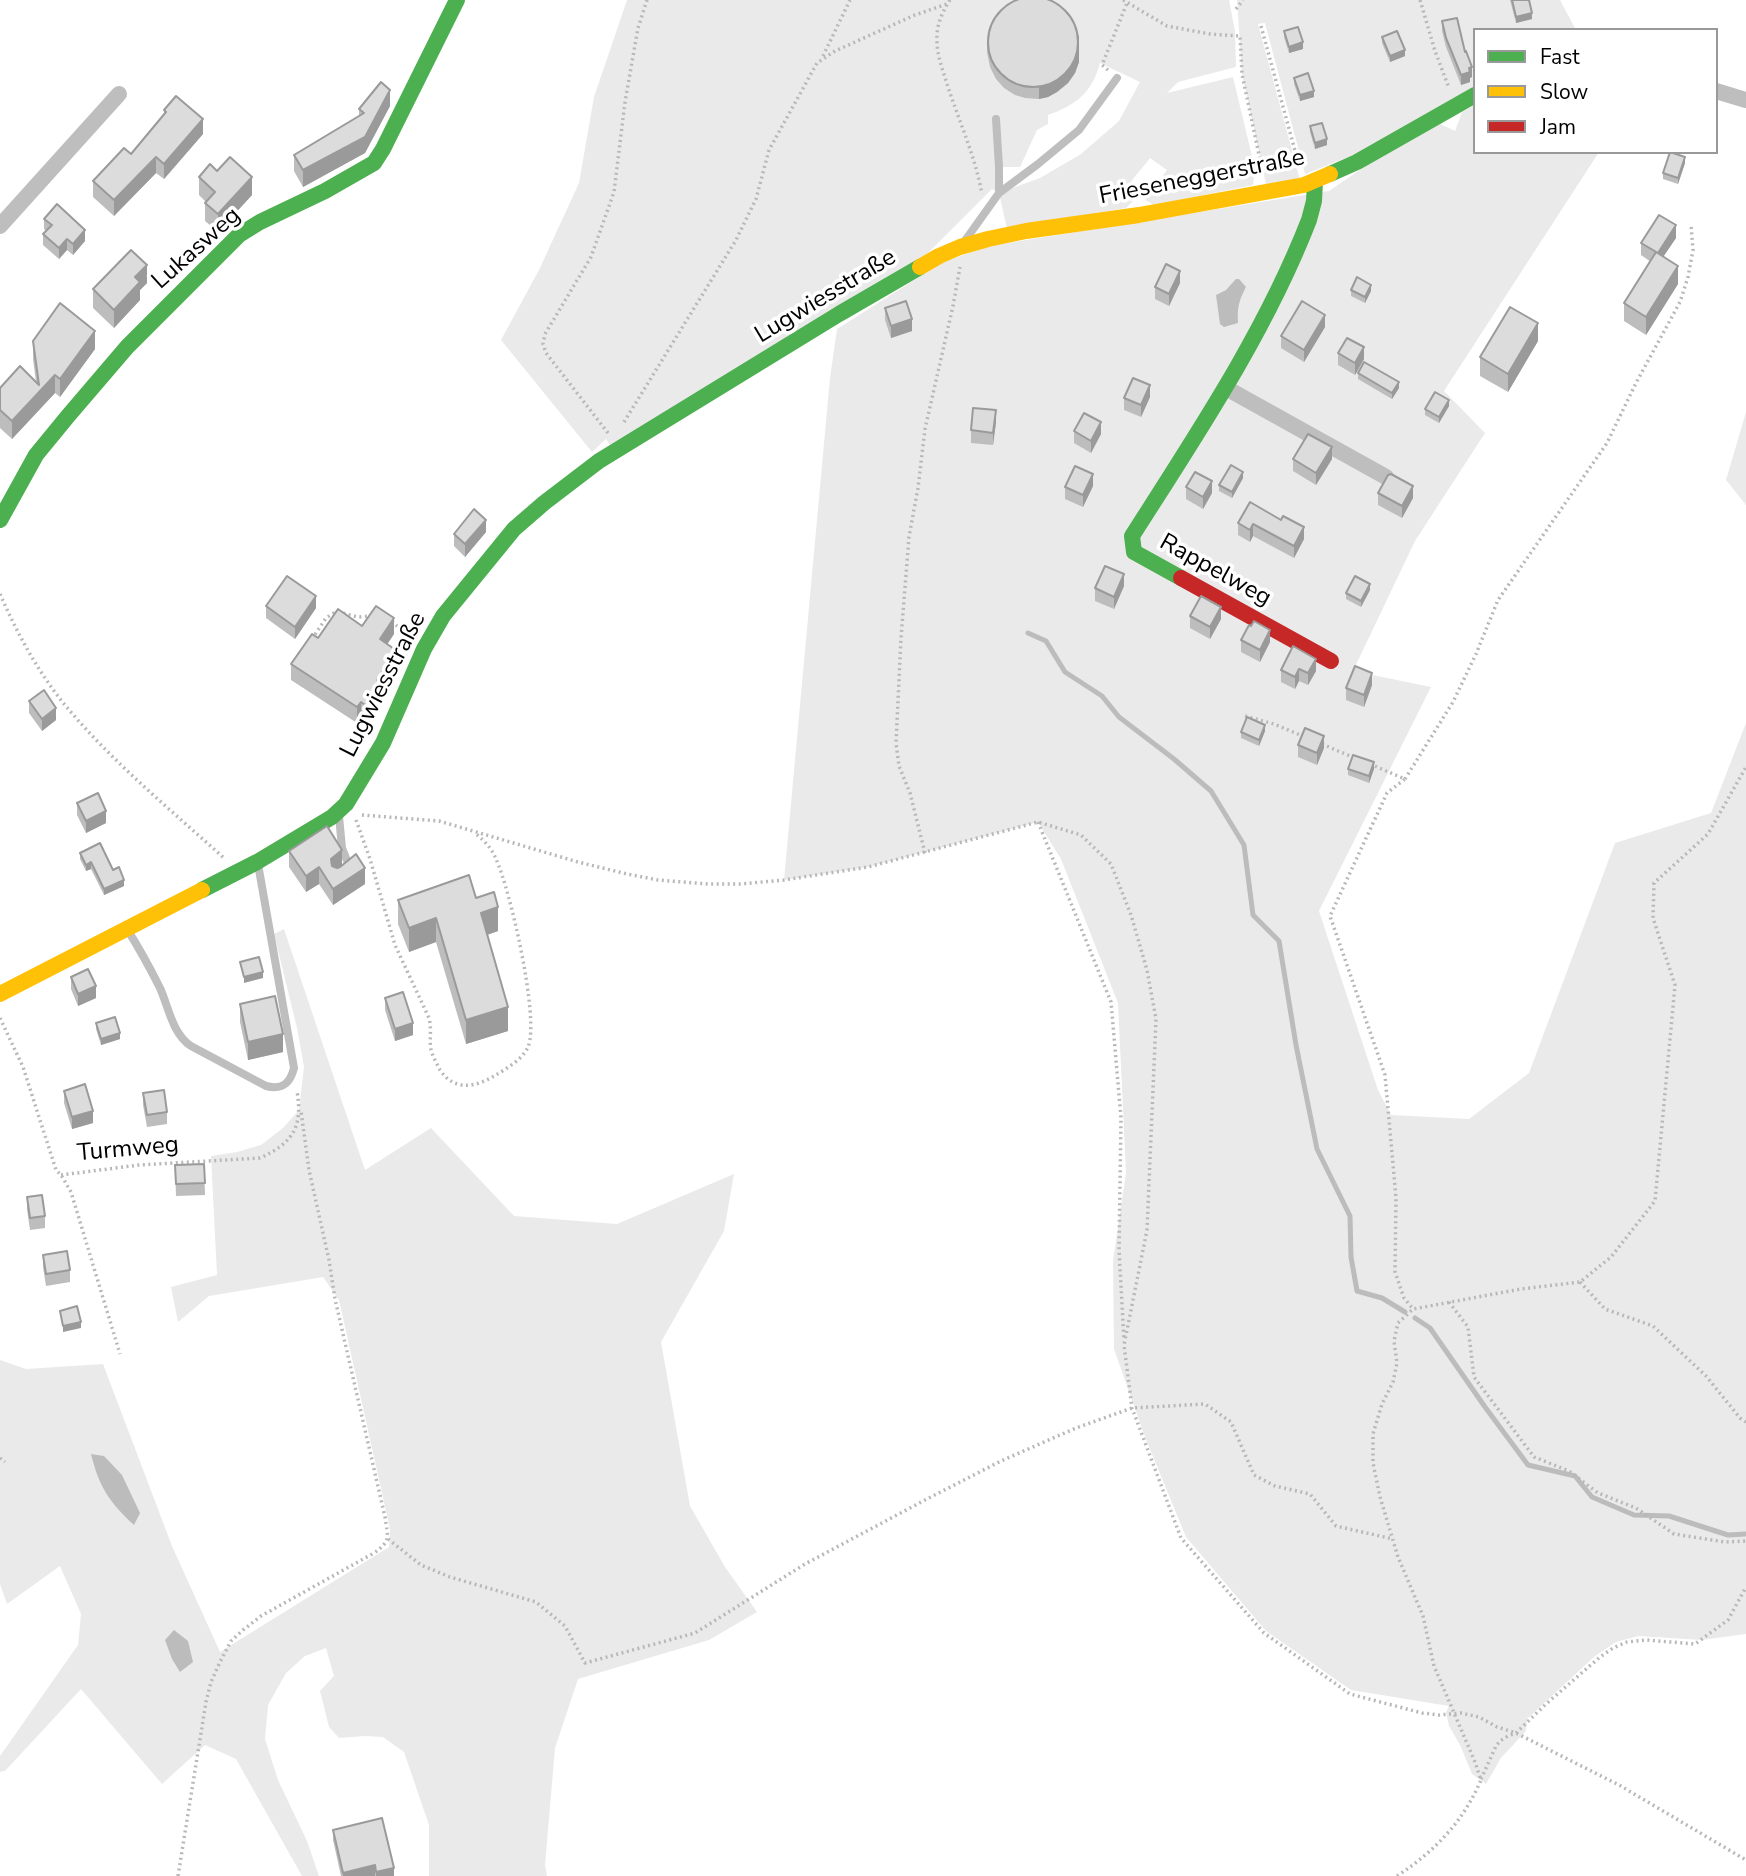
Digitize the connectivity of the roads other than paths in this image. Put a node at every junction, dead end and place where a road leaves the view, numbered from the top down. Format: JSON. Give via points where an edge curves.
{"nodes":[{"id":1,"x":457,"y":0,"type":"edge"},
{"id":2,"x":1117,"y":78,"type":"road end"},
{"id":3,"x":1718,"y":92,"type":"edge"},
{"id":4,"x":119,"y":94,"type":"dead end"},
{"id":5,"x":1473,"y":96,"type":"edge"},
{"id":6,"x":1746,"y":100,"type":"edge"},
{"id":7,"x":996,"y":119,"type":"dead end"},
{"id":8,"x":1310,"y":183,"type":"junction"},
{"id":9,"x":999,"y":193,"type":"junction"},
{"id":10,"x":0,"y":226,"type":"edge"},
{"id":11,"x":960,"y":247,"type":"junction"},
{"id":12,"x":1226,"y":388,"type":"junction"},
{"id":13,"x":1386,"y":477,"type":"edge"},
{"id":14,"x":0,"y":520,"type":"edge"},
{"id":15,"x":1331,"y":661,"type":"dead end"},
{"id":16,"x":339,"y":811,"type":"junction"},
{"id":17,"x":257,"y":862,"type":"junction"},
{"id":18,"x":344,"y":873,"type":"edge"},
{"id":19,"x":127,"y":929,"type":"junction"},
{"id":20,"x":0,"y":994,"type":"edge"}],
"edges":[{"from":1,"to":14,"type":"street","name":"Lukasweg","via":[[374,163],[239,235],[127,346],[68,416],[36,455]]},
{"from":2,"to":9,"type":"lane","via":[[1079,131]]},
{"from":3,"to":6,"type":"street"},
{"from":4,"to":10,"type":"street"},
{"from":5,"to":8,"type":"street","name":"Frieseneggerstraße"},
{"from":7,"to":9,"type":"lane"},
{"from":8,"to":11,"type":"street","name":"Frieseneggerstraße","via":[[1026,231]]},
{"from":8,"to":12,"type":"street","name":"Rappelweg","via":[[1317,194],[1309,222]]},
{"from":9,"to":11,"type":"lane"},
{"from":11,"to":16,"type":"street","name":"Lugwiesstraße","via":[[839,314],[628,444],[575,479],[514,529],[443,616],[383,743]]},
{"from":12,"to":13,"type":"street"},
{"from":12,"to":15,"type":"street","name":"Rappelweg","via":[[1132,536],[1134,552]]},
{"from":16,"to":17,"type":"street","name":"Lugwiesstraße"},
{"from":16,"to":18,"type":"lane","via":[[341,840],[351,868]]},
{"from":17,"to":19,"type":"street","name":"Lugwiesstraße"},
{"from":17,"to":19,"type":"lane","via":[[294,1068],[282,1087],[266,1086],[184,1041]]},
{"from":19,"to":20,"type":"street","name":"Lugwiesstraße"}]}
